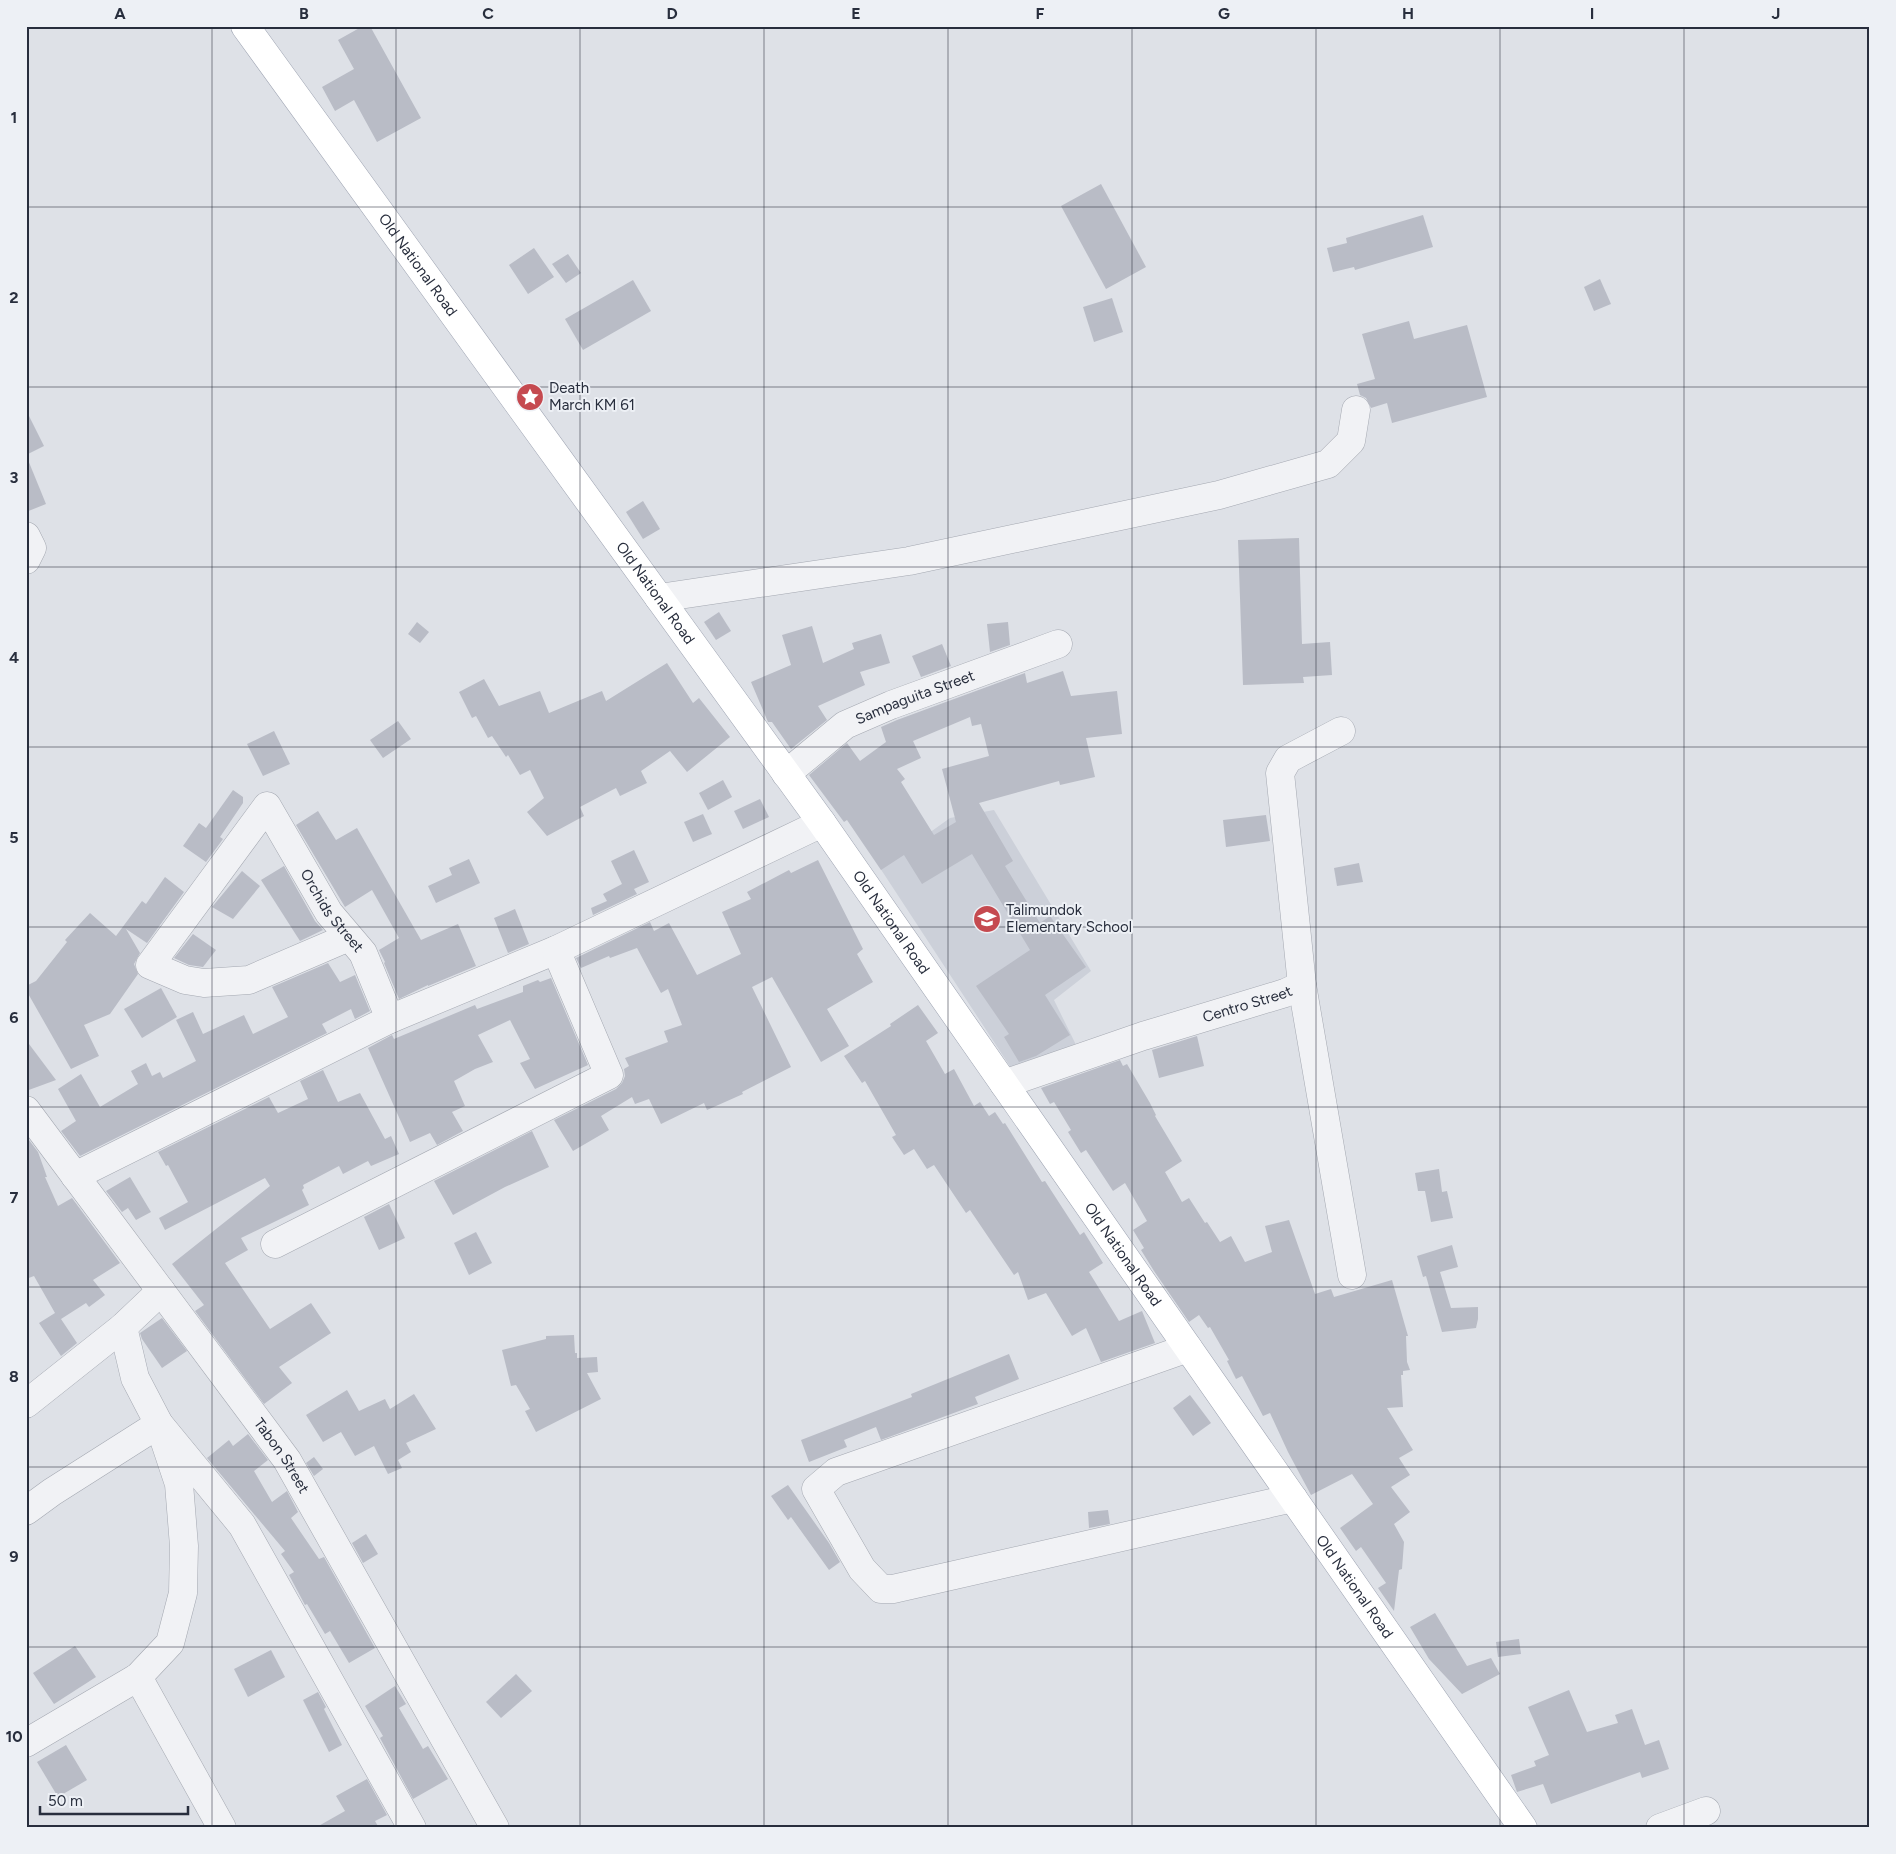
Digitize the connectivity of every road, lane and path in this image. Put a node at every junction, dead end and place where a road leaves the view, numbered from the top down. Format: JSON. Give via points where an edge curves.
{"nodes":[{"id":1,"x":245,"y":26,"type":"edge"},
{"id":2,"x":1356,"y":410,"type":"dead end"},
{"id":3,"x":26,"y":536,"type":"edge"},
{"id":4,"x":26,"y":560,"type":"edge"},
{"id":5,"x":658,"y":598,"type":"junction"},
{"id":6,"x":1058,"y":644,"type":"dead end"},
{"id":7,"x":1341,"y":731,"type":"dead end"},
{"id":8,"x":786,"y":774,"type":"junction"},
{"id":9,"x":822,"y":823,"type":"junction"},
{"id":10,"x":349,"y":937,"type":"junction"},
{"id":11,"x":556,"y":950,"type":"junction"},
{"id":12,"x":1302,"y":985,"type":"junction"},
{"id":13,"x":390,"y":1019,"type":"junction"},
{"id":14,"x":1004,"y":1084,"type":"junction"},
{"id":15,"x":26,"y":1110,"type":"edge"},
{"id":16,"x":75,"y":1176,"type":"junction"},
{"id":17,"x":275,"y":1244,"type":"dead end"},
{"id":18,"x":1352,"y":1275,"type":"dead end"},
{"id":19,"x":161,"y":1290,"type":"junction"},
{"id":20,"x":123,"y":1328,"type":"junction"},
{"id":21,"x":1188,"y":1348,"type":"junction"},
{"id":22,"x":26,"y":1404,"type":"edge"},
{"id":23,"x":159,"y":1424,"type":"junction"},
{"id":24,"x":1293,"y":1498,"type":"junction"},
{"id":25,"x":26,"y":1511,"type":"edge"},
{"id":26,"x":138,"y":1677,"type":"junction"},
{"id":27,"x":26,"y":1743,"type":"edge"},
{"id":28,"x":1706,"y":1811,"type":"dead end"},
{"id":29,"x":222,"y":1828,"type":"edge"},
{"id":30,"x":412,"y":1828,"type":"edge"},
{"id":31,"x":495,"y":1828,"type":"edge"},
{"id":32,"x":1523,"y":1828,"type":"edge"},
{"id":33,"x":1660,"y":1828,"type":"edge"}],
"edges":[{"from":1,"to":5,"type":"main road","name":"Old National Road"},
{"from":2,"to":5,"type":"street","via":[[1351,442],[1328,464],[1218,495],[909,561]]},
{"from":3,"to":4,"type":"street","via":[[32,548]]},
{"from":5,"to":8,"type":"main road","name":"Old National Road"},
{"from":6,"to":8,"type":"street","name":"Sampaguita Street","via":[[845,725]]},
{"from":7,"to":12,"type":"street","name":"Centro Street","via":[[1288,759],[1280,773]]},
{"from":8,"to":9,"type":"main road","name":"Old National Road"},
{"from":9,"to":11,"type":"street"},
{"from":9,"to":14,"type":"main road","name":"Old National Road"},
{"from":10,"to":10,"type":"street","name":"Orchids Street","via":[[249,980],[204,983],[185,980],[150,965],[267,806],[329,913]]},
{"from":10,"to":13,"type":"street","name":"Orchids Street","via":[[363,953]]},
{"from":11,"to":13,"type":"street"},
{"from":11,"to":17,"type":"street","via":[[609,1075]]},
{"from":12,"to":14,"type":"street","name":"Centro Street"},
{"from":12,"to":18,"type":"street"},
{"from":13,"to":16,"type":"street"},
{"from":14,"to":21,"type":"main road","name":"Old National Road"},
{"from":15,"to":16,"type":"street","name":"Tabon Street"},
{"from":16,"to":19,"type":"street","name":"Tabon Street"},
{"from":19,"to":20,"type":"street"},
{"from":19,"to":31,"type":"street","name":"Tabon Street","via":[[287,1460]]},
{"from":20,"to":22,"type":"street"},
{"from":20,"to":23,"type":"street","via":[[135,1378]]},
{"from":21,"to":24,"type":"main road","name":"Old National Road"},
{"from":21,"to":24,"type":"street","via":[[836,1472],[816,1489],[862,1569],[881,1589],[893,1589]]},
{"from":23,"to":25,"type":"street"},
{"from":23,"to":26,"type":"street","via":[[179,1484],[184,1546],[183,1593],[170,1643]]},
{"from":23,"to":30,"type":"street","via":[[242,1525]]},
{"from":24,"to":32,"type":"main road","name":"Old National Road"},
{"from":26,"to":27,"type":"street"},
{"from":26,"to":29,"type":"street"},
{"from":28,"to":33,"type":"street"}]}
